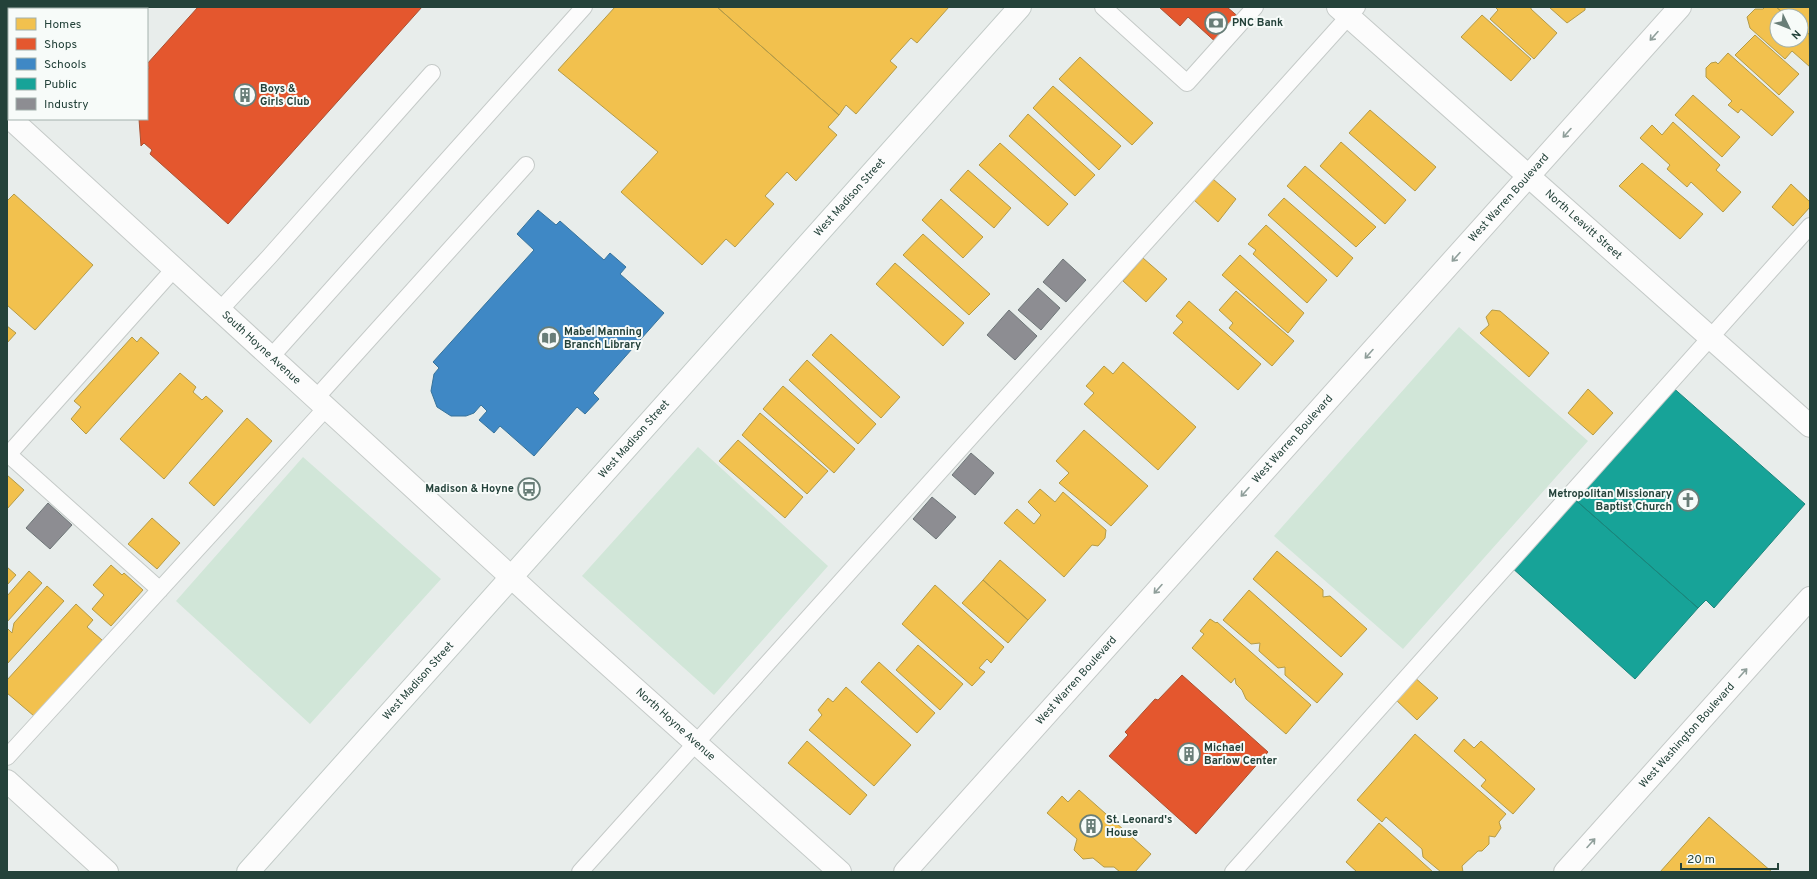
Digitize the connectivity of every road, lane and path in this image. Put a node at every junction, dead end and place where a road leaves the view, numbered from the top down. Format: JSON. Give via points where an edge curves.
{"nodes":[{"id":1,"x":584,"y":7,"type":"edge"},
{"id":2,"x":1020,"y":7,"type":"edge"},
{"id":3,"x":1103,"y":7,"type":"edge"},
{"id":4,"x":1255,"y":7,"type":"edge"},
{"id":5,"x":1680,"y":7,"type":"edge"},
{"id":6,"x":1348,"y":10,"type":"edge"},
{"id":7,"x":432,"y":73,"type":"dead end"},
{"id":8,"x":12,"y":120,"type":"edge"},
{"id":9,"x":526,"y":165,"type":"dead end"},
{"id":10,"x":1529,"y":176,"type":"junction"},
{"id":11,"x":1810,"y":226,"type":"edge"},
{"id":12,"x":174,"y":268,"type":"junction"},
{"id":13,"x":220,"y":310,"type":"junction"},
{"id":14,"x":1710,"y":337,"type":"junction"},
{"id":15,"x":271,"y":357,"type":"junction"},
{"id":16,"x":321,"y":403,"type":"junction"},
{"id":17,"x":1810,"y":426,"type":"edge"},
{"id":18,"x":8,"y":455,"type":"edge"},
{"id":19,"x":512,"y":577,"type":"junction"},
{"id":20,"x":160,"y":590,"type":"junction"},
{"id":21,"x":1810,"y":598,"type":"edge"},
{"id":22,"x":696,"y":743,"type":"junction"},
{"id":23,"x":7,"y":757,"type":"edge"},
{"id":24,"x":7,"y":781,"type":"edge"},
{"id":25,"x":108,"y":872,"type":"edge"},
{"id":26,"x":248,"y":872,"type":"edge"},
{"id":27,"x":580,"y":872,"type":"edge"},
{"id":28,"x":840,"y":872,"type":"edge"},
{"id":29,"x":905,"y":872,"type":"edge"},
{"id":30,"x":1233,"y":872,"type":"edge"},
{"id":31,"x":1565,"y":872,"type":"edge"}],
"edges":[{"from":1,"to":15,"type":"lane"},
{"from":2,"to":19,"type":"street","name":"West Madison Street"},
{"from":3,"to":4,"type":"lane","via":[[1187,83]]},
{"from":5,"to":10,"type":"street","name":"West Warren Boulevard","one_way":true},
{"from":6,"to":10,"type":"street","name":"North Leavitt Street"},
{"from":6,"to":22,"type":"lane"},
{"from":7,"to":13,"type":"lane"},
{"from":8,"to":12,"type":"street","name":"South Hoyne Avenue"},
{"from":9,"to":16,"type":"lane"},
{"from":10,"to":14,"type":"street","name":"North Leavitt Street"},
{"from":10,"to":29,"type":"street","name":"West Warren Boulevard","one_way":true},
{"from":11,"to":14,"type":"lane"},
{"from":12,"to":13,"type":"street","name":"South Hoyne Avenue"},
{"from":12,"to":18,"type":"lane"},
{"from":13,"to":15,"type":"street","name":"South Hoyne Avenue"},
{"from":14,"to":17,"type":"street","name":"North Leavitt Street"},
{"from":14,"to":30,"type":"lane"},
{"from":15,"to":16,"type":"street","name":"South Hoyne Avenue"},
{"from":16,"to":19,"type":"street","name":"South Hoyne Avenue"},
{"from":16,"to":20,"type":"lane"},
{"from":18,"to":20,"type":"lane"},
{"from":19,"to":22,"type":"street","name":"North Hoyne Avenue"},
{"from":19,"to":26,"type":"street","name":"West Madison Street"},
{"from":20,"to":23,"type":"lane"},
{"from":31,"to":21,"type":"street","name":"West Washington Boulevard","one_way":true},
{"from":22,"to":27,"type":"lane"},
{"from":22,"to":28,"type":"street","name":"North Hoyne Avenue"},
{"from":24,"to":25,"type":"street"}]}
